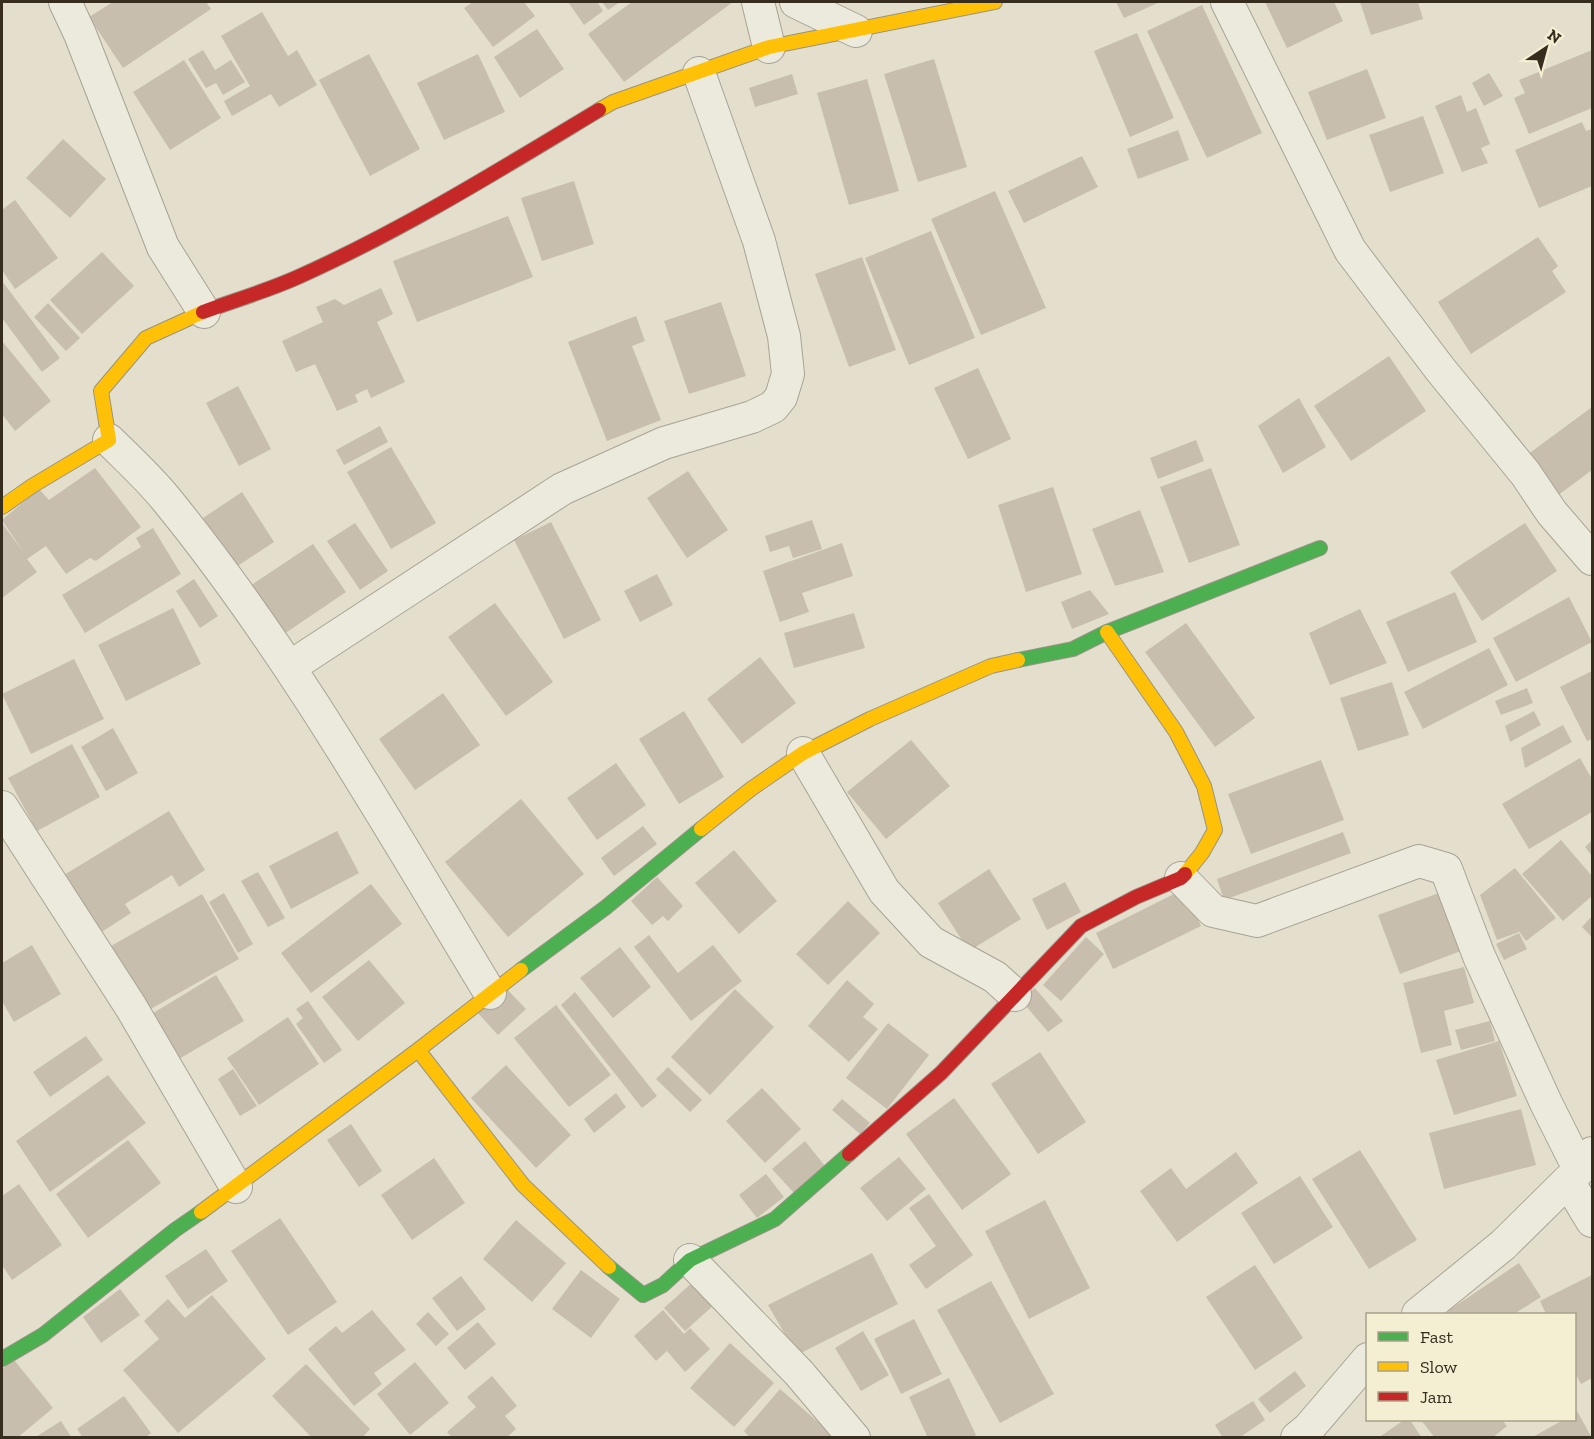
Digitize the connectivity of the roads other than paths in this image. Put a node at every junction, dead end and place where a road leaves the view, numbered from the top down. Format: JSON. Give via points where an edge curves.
{"nodes":[{"id":1,"x":65,"y":2,"type":"edge"},
{"id":2,"x":758,"y":2,"type":"edge"},
{"id":3,"x":796,"y":2,"type":"edge"},
{"id":4,"x":995,"y":2,"type":"edge"},
{"id":5,"x":1227,"y":2,"type":"edge"},
{"id":6,"x":856,"y":31,"type":"junction"},
{"id":7,"x":770,"y":47,"type":"junction"},
{"id":8,"x":699,"y":73,"type":"junction"},
{"id":9,"x":204,"y":312,"type":"junction"},
{"id":10,"x":109,"y":440,"type":"junction"},
{"id":11,"x":2,"y":507,"type":"edge"},
{"id":12,"x":1320,"y":548,"type":"dead end"},
{"id":13,"x":1593,"y":559,"type":"edge"},
{"id":14,"x":1107,"y":632,"type":"junction"},
{"id":15,"x":290,"y":667,"type":"junction"},
{"id":16,"x":803,"y":753,"type":"junction"},
{"id":17,"x":2,"y":807,"type":"edge"},
{"id":18,"x":1181,"y":878,"type":"junction"},
{"id":19,"x":490,"y":993,"type":"junction"},
{"id":20,"x":1015,"y":994,"type":"junction"},
{"id":21,"x":418,"y":1050,"type":"junction"},
{"id":22,"x":1581,"y":1167,"type":"edge"},
{"id":23,"x":236,"y":1187,"type":"junction"},
{"id":24,"x":1593,"y":1221,"type":"edge"},
{"id":25,"x":690,"y":1260,"type":"junction"},
{"id":26,"x":1419,"y":1313,"type":"edge"},
{"id":27,"x":2,"y":1359,"type":"edge"},
{"id":28,"x":1366,"y":1361,"type":"edge"},
{"id":29,"x":854,"y":1437,"type":"edge"},
{"id":30,"x":1297,"y":1437,"type":"edge"}],
"edges":[{"from":1,"to":9,"type":"street","via":[[163,247]]},
{"from":2,"to":7,"type":"street"},
{"from":3,"to":6,"type":"street"},
{"from":4,"to":6,"type":"street"},
{"from":5,"to":13,"type":"street","via":[[1350,250],[1552,513]]},
{"from":6,"to":7,"type":"street"},
{"from":7,"to":8,"type":"street"},
{"from":8,"to":9,"type":"street","via":[[613,102],[371,242],[296,278]]},
{"from":8,"to":15,"type":"street","via":[[759,241],[784,336],[788,374],[781,397],[773,407],[752,417],[664,443],[562,489]]},
{"from":9,"to":10,"type":"street","via":[[146,338],[100,391]]},
{"from":10,"to":11,"type":"street"},
{"from":10,"to":15,"type":"street","via":[[165,497]]},
{"from":12,"to":14,"type":"street"},
{"from":14,"to":16,"type":"street","via":[[1073,649],[991,666]]},
{"from":14,"to":18,"type":"street","via":[[1176,732],[1209,801],[1215,830]]},
{"from":15,"to":19,"type":"street"},
{"from":16,"to":19,"type":"street","via":[[751,789],[605,908]]},
{"from":16,"to":20,"type":"street","via":[[884,891],[931,942],[995,977]]},
{"from":17,"to":23,"type":"street","via":[[131,1007]]},
{"from":18,"to":20,"type":"street","via":[[1081,926]]},
{"from":18,"to":22,"type":"street","via":[[1213,911],[1257,921],[1419,861],[1446,869],[1479,956],[1546,1103]]},
{"from":19,"to":21,"type":"street"},
{"from":20,"to":25,"type":"street","via":[[941,1073],[775,1219]]},
{"from":21,"to":23,"type":"street"},
{"from":21,"to":25,"type":"street","via":[[523,1185],[624,1281],[643,1295],[663,1285]]},
{"from":22,"to":24,"type":"street"},
{"from":22,"to":26,"type":"street","via":[[1503,1245]]},
{"from":23,"to":27,"type":"street","via":[[175,1230],[44,1335]]},
{"from":25,"to":29,"type":"street","via":[[799,1373]]},
{"from":28,"to":30,"type":"street"}]}
